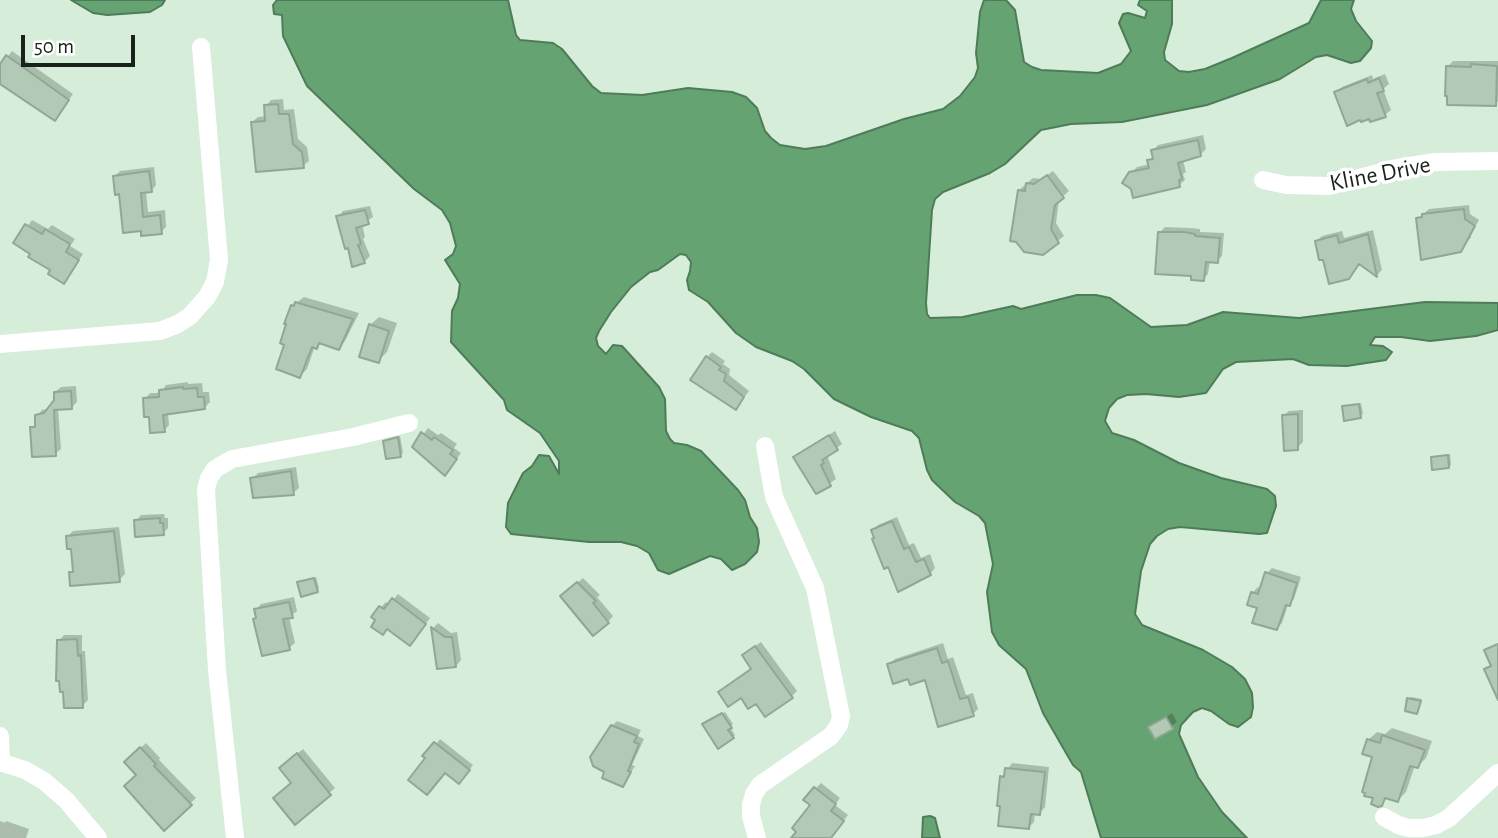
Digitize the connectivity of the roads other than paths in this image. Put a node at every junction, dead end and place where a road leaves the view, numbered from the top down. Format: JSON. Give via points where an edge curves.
{"nodes":[{"id":1,"x":201,"y":47,"type":"dead end"},
{"id":2,"x":1498,"y":161,"type":"edge"},
{"id":3,"x":1263,"y":180,"type":"dead end"},
{"id":4,"x":0,"y":344,"type":"edge"},
{"id":5,"x":408,"y":423,"type":"dead end"},
{"id":6,"x":765,"y":446,"type":"dead end"},
{"id":7,"x":0,"y":736,"type":"edge"},
{"id":8,"x":1,"y":762,"type":"edge"},
{"id":9,"x":1498,"y":773,"type":"edge"},
{"id":10,"x":1384,"y":817,"type":"dead end"},
{"id":11,"x":1417,"y":833,"type":"edge"},
{"id":12,"x":98,"y":838,"type":"edge"},
{"id":13,"x":235,"y":838,"type":"edge"},
{"id":14,"x":757,"y":838,"type":"edge"}],
"edges":[{"from":1,"to":4,"type":"street","via":[[219,260],[207,297],[190,317],[160,331]]},
{"from":2,"to":3,"type":"street","name":"Kline Drive","via":[[1434,162],[1329,186]]},
{"from":5,"to":13,"type":"street","via":[[232,459],[209,478],[217,670]]},
{"from":6,"to":14,"type":"street","via":[[774,497],[815,588],[841,716],[831,736],[760,785],[751,805]]},
{"from":7,"to":8,"type":"street"},
{"from":8,"to":12,"type":"street","via":[[44,782]]},
{"from":9,"to":11,"type":"street","via":[[1449,818]]},
{"from":10,"to":11,"type":"street"}]}
